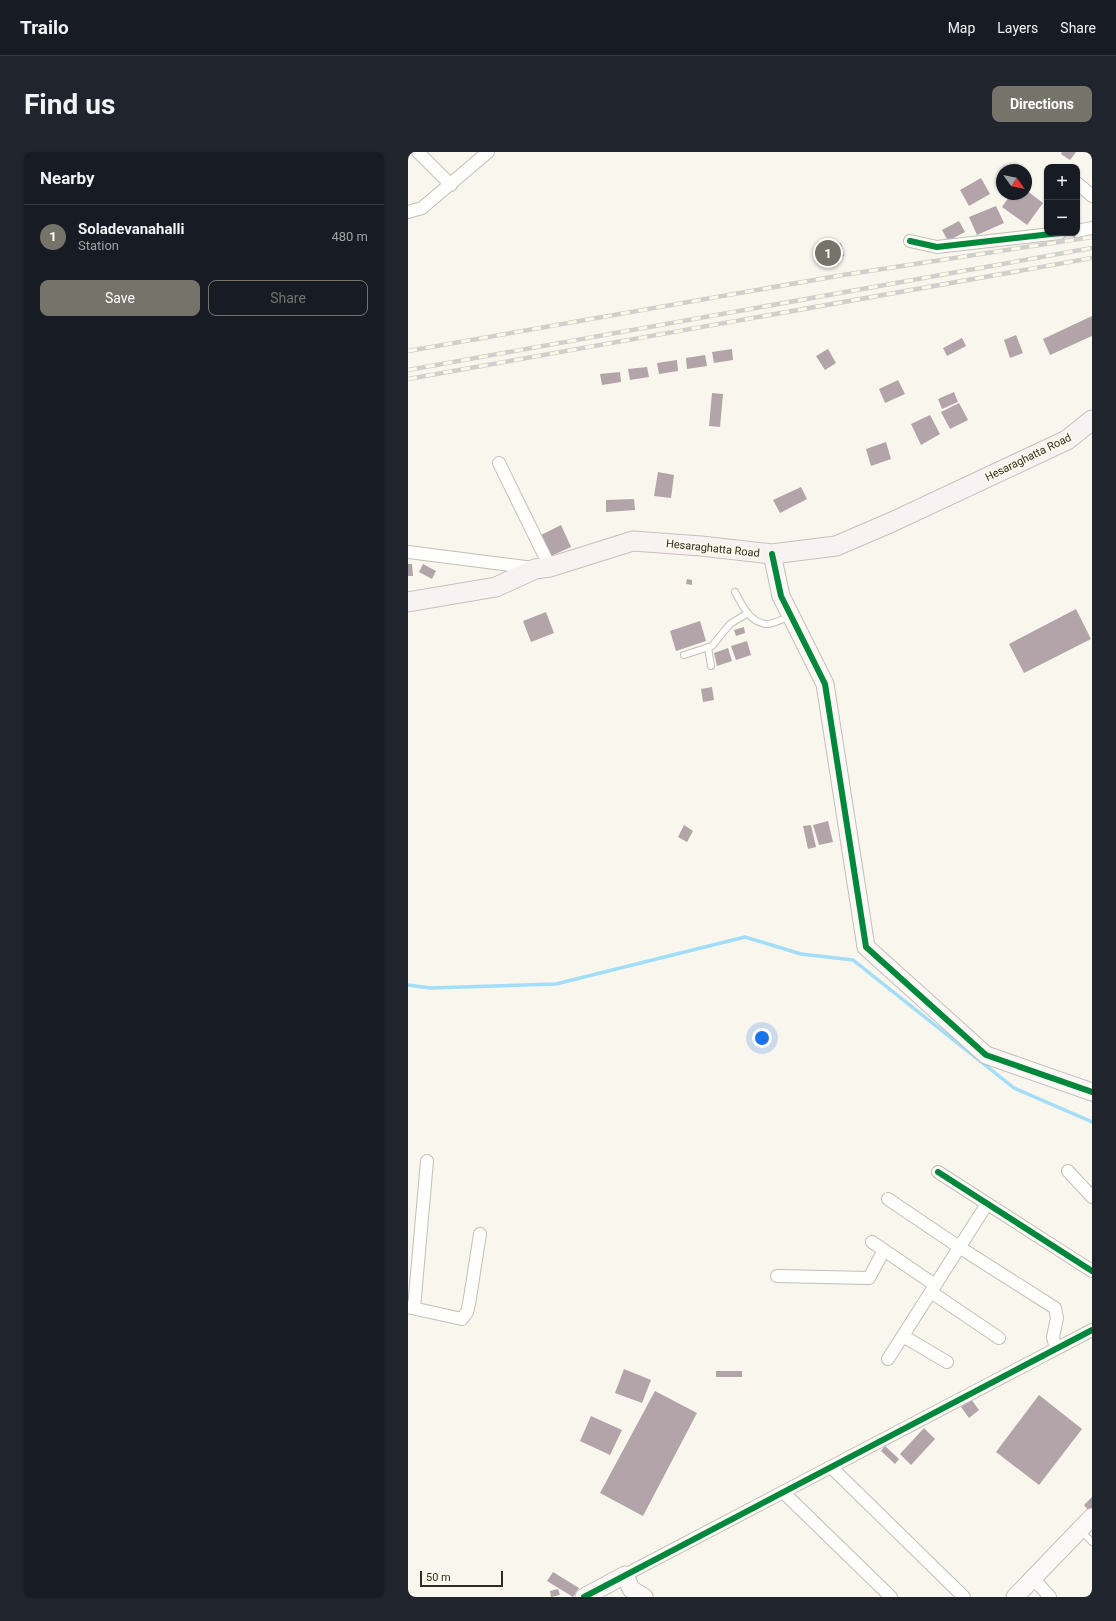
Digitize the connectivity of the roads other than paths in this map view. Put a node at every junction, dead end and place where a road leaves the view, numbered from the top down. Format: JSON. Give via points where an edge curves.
{"nodes":[{"id":1,"x":418,"y":152,"type":"edge"},
{"id":2,"x":486,"y":153,"type":"edge"},
{"id":3,"x":451,"y":185,"type":"junction"},
{"id":4,"x":1080,"y":186,"type":"edge"},
{"id":5,"x":1092,"y":196,"type":"edge"},
{"id":6,"x":408,"y":212,"type":"edge"},
{"id":7,"x":1092,"y":228,"type":"edge"},
{"id":8,"x":1080,"y":230,"type":"edge"},
{"id":9,"x":1044,"y":235,"type":"edge"},
{"id":10,"x":910,"y":242,"type":"dead end"},
{"id":11,"x":1092,"y":420,"type":"edge"},
{"id":12,"x":499,"y":463,"type":"dead end"},
{"id":13,"x":408,"y":552,"type":"edge"},
{"id":14,"x":772,"y":554,"type":"junction"},
{"id":15,"x":543,"y":568,"type":"junction"},
{"id":16,"x":735,"y":592,"type":"dead end"},
{"id":17,"x":408,"y":602,"type":"edge"},
{"id":18,"x":748,"y":613,"type":"junction"},
{"id":19,"x":792,"y":615,"type":"junction"},
{"id":20,"x":708,"y":647,"type":"junction"},
{"id":21,"x":684,"y":655,"type":"dead end"},
{"id":22,"x":711,"y":666,"type":"dead end"},
{"id":23,"x":1092,"y":1092,"type":"edge"},
{"id":24,"x":427,"y":1161,"type":"dead end"},
{"id":25,"x":1068,"y":1171,"type":"dead end"},
{"id":26,"x":938,"y":1172,"type":"dead end"},
{"id":27,"x":1087,"y":1184,"type":"edge"},
{"id":28,"x":1092,"y":1197,"type":"edge"},
{"id":29,"x":888,"y":1199,"type":"dead end"},
{"id":30,"x":987,"y":1204,"type":"junction"},
{"id":31,"x":480,"y":1234,"type":"dead end"},
{"id":32,"x":872,"y":1242,"type":"dead end"},
{"id":33,"x":959,"y":1247,"type":"junction"},
{"id":34,"x":884,"y":1250,"type":"junction"},
{"id":35,"x":1092,"y":1271,"type":"edge"},
{"id":36,"x":777,"y":1276,"type":"dead end"},
{"id":37,"x":933,"y":1289,"type":"junction"},
{"id":38,"x":411,"y":1308,"type":"edge"},
{"id":39,"x":1092,"y":1330,"type":"edge"},
{"id":40,"x":903,"y":1336,"type":"junction"},
{"id":41,"x":999,"y":1338,"type":"dead end"},
{"id":42,"x":1056,"y":1349,"type":"junction"},
{"id":43,"x":888,"y":1359,"type":"dead end"},
{"id":44,"x":947,"y":1362,"type":"dead end"},
{"id":45,"x":831,"y":1467,"type":"junction"},
{"id":46,"x":783,"y":1492,"type":"junction"},
{"id":47,"x":1092,"y":1517,"type":"edge"},
{"id":48,"x":1080,"y":1530,"type":"junction"},
{"id":49,"x":1092,"y":1542,"type":"edge"},
{"id":50,"x":1033,"y":1578,"type":"junction"},
{"id":51,"x":632,"y":1589,"type":"edge"},
{"id":52,"x":584,"y":1597,"type":"edge"},
{"id":53,"x":891,"y":1597,"type":"edge"},
{"id":54,"x":964,"y":1597,"type":"edge"},
{"id":55,"x":1015,"y":1597,"type":"edge"},
{"id":56,"x":1050,"y":1597,"type":"edge"}],
"edges":[{"from":1,"to":3,"type":"street"},
{"from":2,"to":3,"type":"street"},
{"from":3,"to":6,"type":"street","via":[[422,208]]},
{"from":4,"to":5,"type":"street"},
{"from":7,"to":8,"type":"street"},
{"from":9,"to":10,"type":"street","via":[[937,246]]},
{"from":11,"to":14,"type":"main road","name":"Hesaraghatta Road","via":[[1067,440],[836,546]]},
{"from":12,"to":15,"type":"street"},
{"from":13,"to":15,"type":"street"},
{"from":14,"to":15,"type":"main road","name":"Hesaraghatta Road","via":[[633,541]]},
{"from":14,"to":19,"type":"street","via":[[781,596]]},
{"from":15,"to":17,"type":"main road","name":"Hesaraghatta Road","via":[[496,587]]},
{"from":16,"to":18,"type":"lane"},
{"from":18,"to":19,"type":"lane","via":[[757,621],[768,624]]},
{"from":18,"to":20,"type":"lane","via":[[730,624],[712,646]]},
{"from":19,"to":23,"type":"street","via":[[825,684],[866,947],[986,1055]]},
{"from":20,"to":21,"type":"lane"},
{"from":20,"to":22,"type":"lane"},
{"from":24,"to":38,"type":"street"},
{"from":25,"to":27,"type":"street"},
{"from":26,"to":30,"type":"street"},
{"from":27,"to":28,"type":"street"},
{"from":29,"to":33,"type":"street"},
{"from":30,"to":33,"type":"street"},
{"from":30,"to":35,"type":"street"},
{"from":31,"to":38,"type":"street","via":[[469,1304],[462,1319]]},
{"from":32,"to":34,"type":"street"},
{"from":33,"to":37,"type":"street"},
{"from":33,"to":42,"type":"street","via":[[1055,1308],[1057,1318],[1053,1337]]},
{"from":34,"to":36,"type":"street","via":[[869,1278]]},
{"from":34,"to":37,"type":"street"},
{"from":37,"to":40,"type":"street"},
{"from":37,"to":41,"type":"street"},
{"from":39,"to":42,"type":"street"},
{"from":40,"to":43,"type":"street"},
{"from":40,"to":44,"type":"street"},
{"from":42,"to":45,"type":"street"},
{"from":45,"to":46,"type":"street"},
{"from":45,"to":54,"type":"street"},
{"from":46,"to":51,"type":"street"},
{"from":46,"to":53,"type":"street"},
{"from":47,"to":48,"type":"street"},
{"from":48,"to":49,"type":"lane"},
{"from":48,"to":50,"type":"street"},
{"from":50,"to":55,"type":"street"},
{"from":50,"to":56,"type":"street"},
{"from":51,"to":52,"type":"street"}]}
